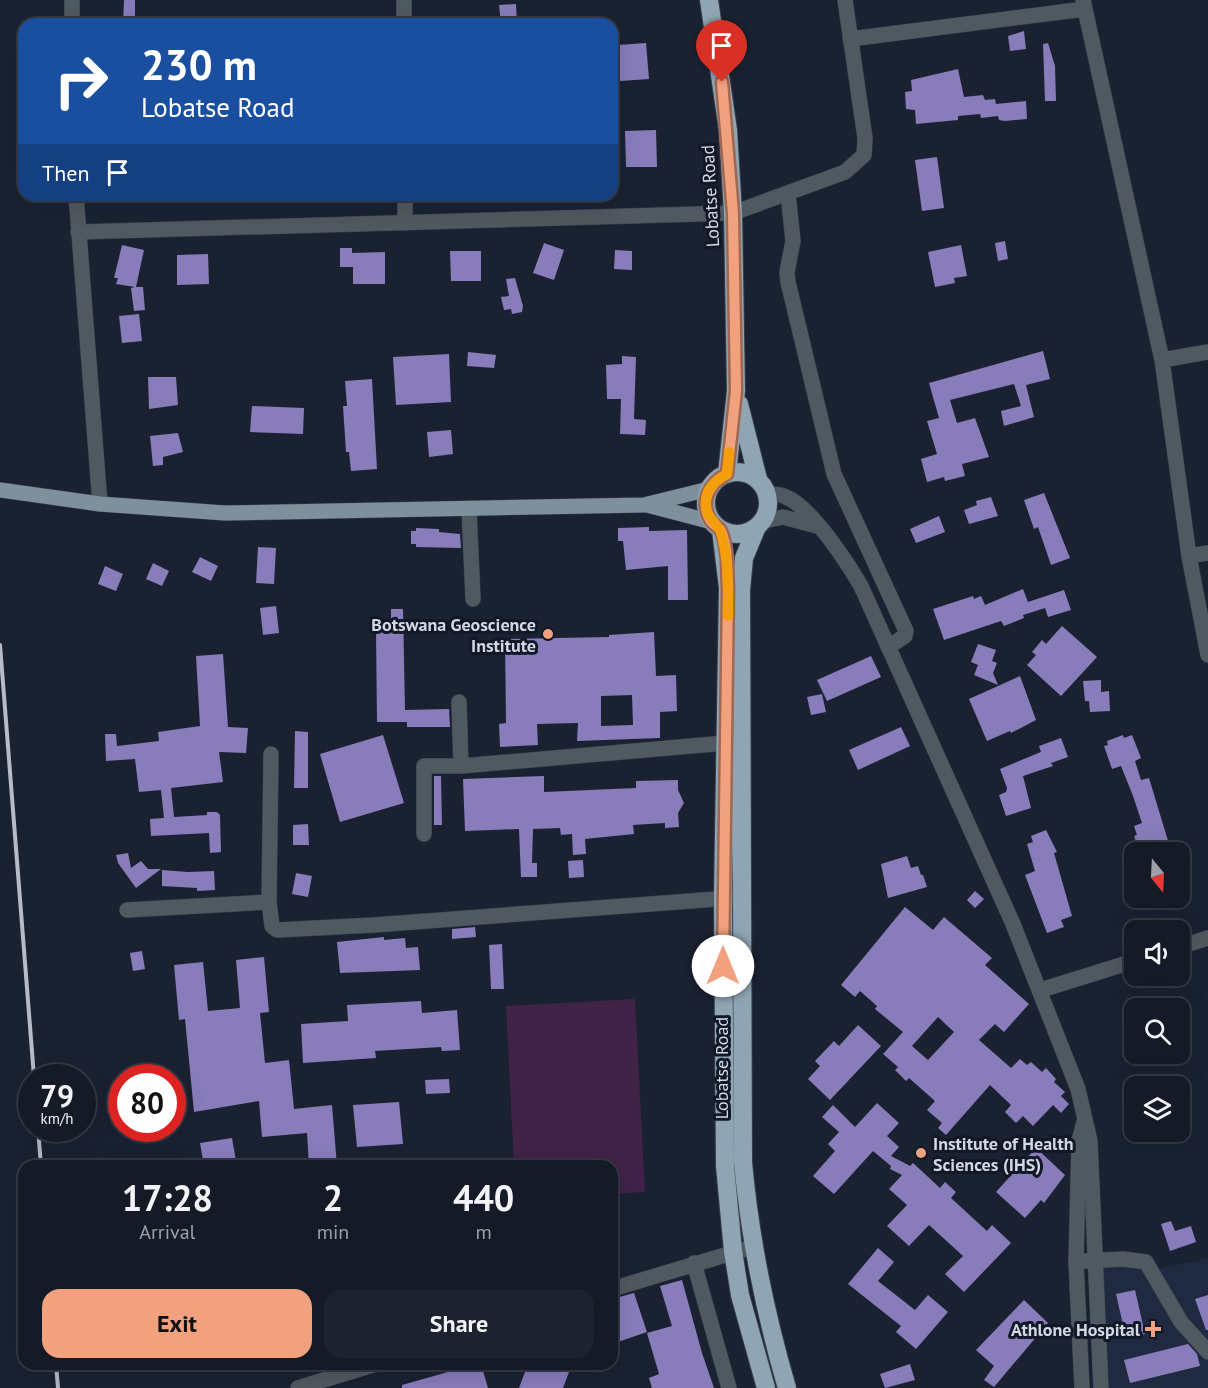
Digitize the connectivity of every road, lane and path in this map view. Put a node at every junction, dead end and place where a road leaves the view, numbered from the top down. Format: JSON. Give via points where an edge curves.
{"nodes":[{"id":1,"x":72,"y":0,"type":"edge"},
{"id":2,"x":404,"y":0,"type":"edge"},
{"id":3,"x":709,"y":0,"type":"edge"},
{"id":4,"x":845,"y":0,"type":"edge"},
{"id":5,"x":1084,"y":4,"type":"edge"},
{"id":6,"x":72,"y":18,"type":"edge"},
{"id":7,"x":404,"y":18,"type":"edge"},
{"id":8,"x":850,"y":39,"type":"junction"},
{"id":9,"x":788,"y":193,"type":"junction"},
{"id":10,"x":76,"y":201,"type":"edge"},
{"id":11,"x":405,"y":201,"type":"edge"},
{"id":12,"x":733,"y":213,"type":"junction"},
{"id":13,"x":405,"y":223,"type":"junction"},
{"id":14,"x":78,"y":232,"type":"junction"},
{"id":15,"x":1208,"y":352,"type":"edge"},
{"id":16,"x":1162,"y":360,"type":"junction"},
{"id":17,"x":736,"y":391,"type":"junction"},
{"id":18,"x":727,"y":474,"type":"junction"},
{"id":19,"x":763,"y":486,"type":"junction"},
{"id":20,"x":709,"y":489,"type":"junction"},
{"id":21,"x":0,"y":490,"type":"edge"},
{"id":22,"x":100,"y":504,"type":"junction"},
{"id":23,"x":644,"y":505,"type":"junction"},
{"id":24,"x":469,"y":509,"type":"junction"},
{"id":25,"x":760,"y":525,"type":"junction"},
{"id":26,"x":716,"y":526,"type":"junction"},
{"id":27,"x":817,"y":526,"type":"junction"},
{"id":28,"x":1208,"y":553,"type":"edge"},
{"id":29,"x":1189,"y":556,"type":"junction"},
{"id":30,"x":472,"y":599,"type":"dead end"},
{"id":31,"x":888,"y":647,"type":"junction"},
{"id":32,"x":1208,"y":655,"type":"edge"},
{"id":33,"x":459,"y":702,"type":"dead end"},
{"id":34,"x":735,"y":742,"type":"junction"},
{"id":35,"x":271,"y":754,"type":"dead end"},
{"id":36,"x":461,"y":766,"type":"junction"},
{"id":37,"x":424,"y":834,"type":"dead end"},
{"id":38,"x":723,"y":897,"type":"junction"},
{"id":39,"x":744,"y":897,"type":"junction"},
{"id":40,"x":269,"y":902,"type":"junction"},
{"id":41,"x":127,"y":910,"type":"dead end"},
{"id":42,"x":1208,"y":938,"type":"edge"},
{"id":43,"x":1190,"y":944,"type":"edge"},
{"id":44,"x":1124,"y":964,"type":"edge"},
{"id":45,"x":1041,"y":990,"type":"junction"},
{"id":46,"x":1084,"y":1122,"type":"junction"},
{"id":47,"x":752,"y":1246,"type":"junction"},
{"id":48,"x":733,"y":1251,"type":"junction"},
{"id":49,"x":1093,"y":1261,"type":"junction"},
{"id":50,"x":1077,"y":1262,"type":"junction"},
{"id":51,"x":694,"y":1263,"type":"junction"},
{"id":52,"x":618,"y":1287,"type":"edge"},
{"id":53,"x":1208,"y":1352,"type":"edge"},
{"id":54,"x":356,"y":1370,"type":"edge"},
{"id":55,"x":298,"y":1388,"type":"edge"},
{"id":56,"x":729,"y":1388,"type":"edge"},
{"id":57,"x":766,"y":1388,"type":"edge"},
{"id":58,"x":787,"y":1388,"type":"edge"},
{"id":59,"x":1082,"y":1388,"type":"edge"},
{"id":60,"x":1101,"y":1388,"type":"edge"}],
"edges":[{"from":1,"to":6,"type":"street"},
{"from":2,"to":7,"type":"street"},
{"from":3,"to":12,"type":"highway","name":"Lobatse Road","via":[[728,130]]},
{"from":4,"to":8,"type":"street"},
{"from":5,"to":8,"type":"street"},
{"from":5,"to":16,"type":"street"},
{"from":8,"to":9,"type":"street","via":[[865,138],[864,155],[845,172]]},
{"from":9,"to":12,"type":"street"},
{"from":9,"to":31,"type":"street","via":[[793,241],[788,282],[828,457],[906,631]]},
{"from":10,"to":14,"type":"street"},
{"from":11,"to":13,"type":"street"},
{"from":12,"to":13,"type":"street"},
{"from":12,"to":17,"type":"highway","name":"Lobatse Road"},
{"from":13,"to":14,"type":"street"},
{"from":14,"to":22,"type":"street"},
{"from":15,"to":16,"type":"street"},
{"from":16,"to":29,"type":"street"},
{"from":17,"to":18,"type":"highway","name":"Lobatse Road"},
{"from":17,"to":19,"type":"highway","name":"Lobatse Road"},
{"from":18,"to":19,"type":"highway","via":[[738,472]]},
{"from":18,"to":20,"type":"highway"},
{"from":19,"to":25,"type":"highway","name":"Lobatse Road","via":[[769,508]]},
{"from":19,"to":27,"type":"street","via":[[794,501]]},
{"from":20,"to":23,"type":"main road"},
{"from":20,"to":26,"type":"highway","name":"Lobatse Road","via":[[707,512]]},
{"from":21,"to":22,"type":"main road"},
{"from":22,"to":24,"type":"main road","via":[[225,513]]},
{"from":23,"to":24,"type":"main road"},
{"from":23,"to":26,"type":"main road"},
{"from":24,"to":30,"type":"street"},
{"from":25,"to":26,"type":"highway","via":[[745,534],[732,535]]},
{"from":25,"to":27,"type":"street","via":[[783,517]]},
{"from":25,"to":34,"type":"highway","name":"Lobatse Road","via":[[744,558]]},
{"from":26,"to":34,"type":"highway","name":"Lobatse Road","via":[[728,588]]},
{"from":27,"to":31,"type":"street","via":[[851,569]]},
{"from":28,"to":29,"type":"street"},
{"from":29,"to":32,"type":"street"},
{"from":31,"to":45,"type":"street"},
{"from":33,"to":36,"type":"street"},
{"from":34,"to":36,"type":"street"},
{"from":34,"to":38,"type":"highway","name":"Lobatse Road"},
{"from":34,"to":39,"type":"highway","name":"Lobatse Road"},
{"from":35,"to":40,"type":"street"},
{"from":36,"to":37,"type":"street","via":[[424,766]]},
{"from":38,"to":39,"type":"street"},
{"from":38,"to":40,"type":"street","via":[[282,931],[272,926]]},
{"from":38,"to":48,"type":"highway","name":"Lobatse Road","via":[[725,1166]]},
{"from":39,"to":47,"type":"highway","name":"Lobatse Road","via":[[743,1162]]},
{"from":40,"to":41,"type":"street"},
{"from":42,"to":43,"type":"street"},
{"from":44,"to":45,"type":"street"},
{"from":45,"to":46,"type":"street","via":[[1078,1089]]},
{"from":46,"to":49,"type":"street","via":[[1090,1141]]},
{"from":46,"to":50,"type":"street","via":[[1078,1141]]},
{"from":47,"to":48,"type":"street"},
{"from":47,"to":58,"type":"highway","name":"Lobatse Road"},
{"from":48,"to":51,"type":"street"},
{"from":48,"to":57,"type":"highway","name":"Lobatse Road","via":[[740,1295]]},
{"from":49,"to":50,"type":"street"},
{"from":49,"to":53,"type":"street","via":[[1142,1260],[1150,1265],[1181,1322]]},
{"from":49,"to":60,"type":"street"},
{"from":50,"to":59,"type":"street"},
{"from":51,"to":52,"type":"street"},
{"from":51,"to":56,"type":"street"},
{"from":54,"to":55,"type":"street"}]}
